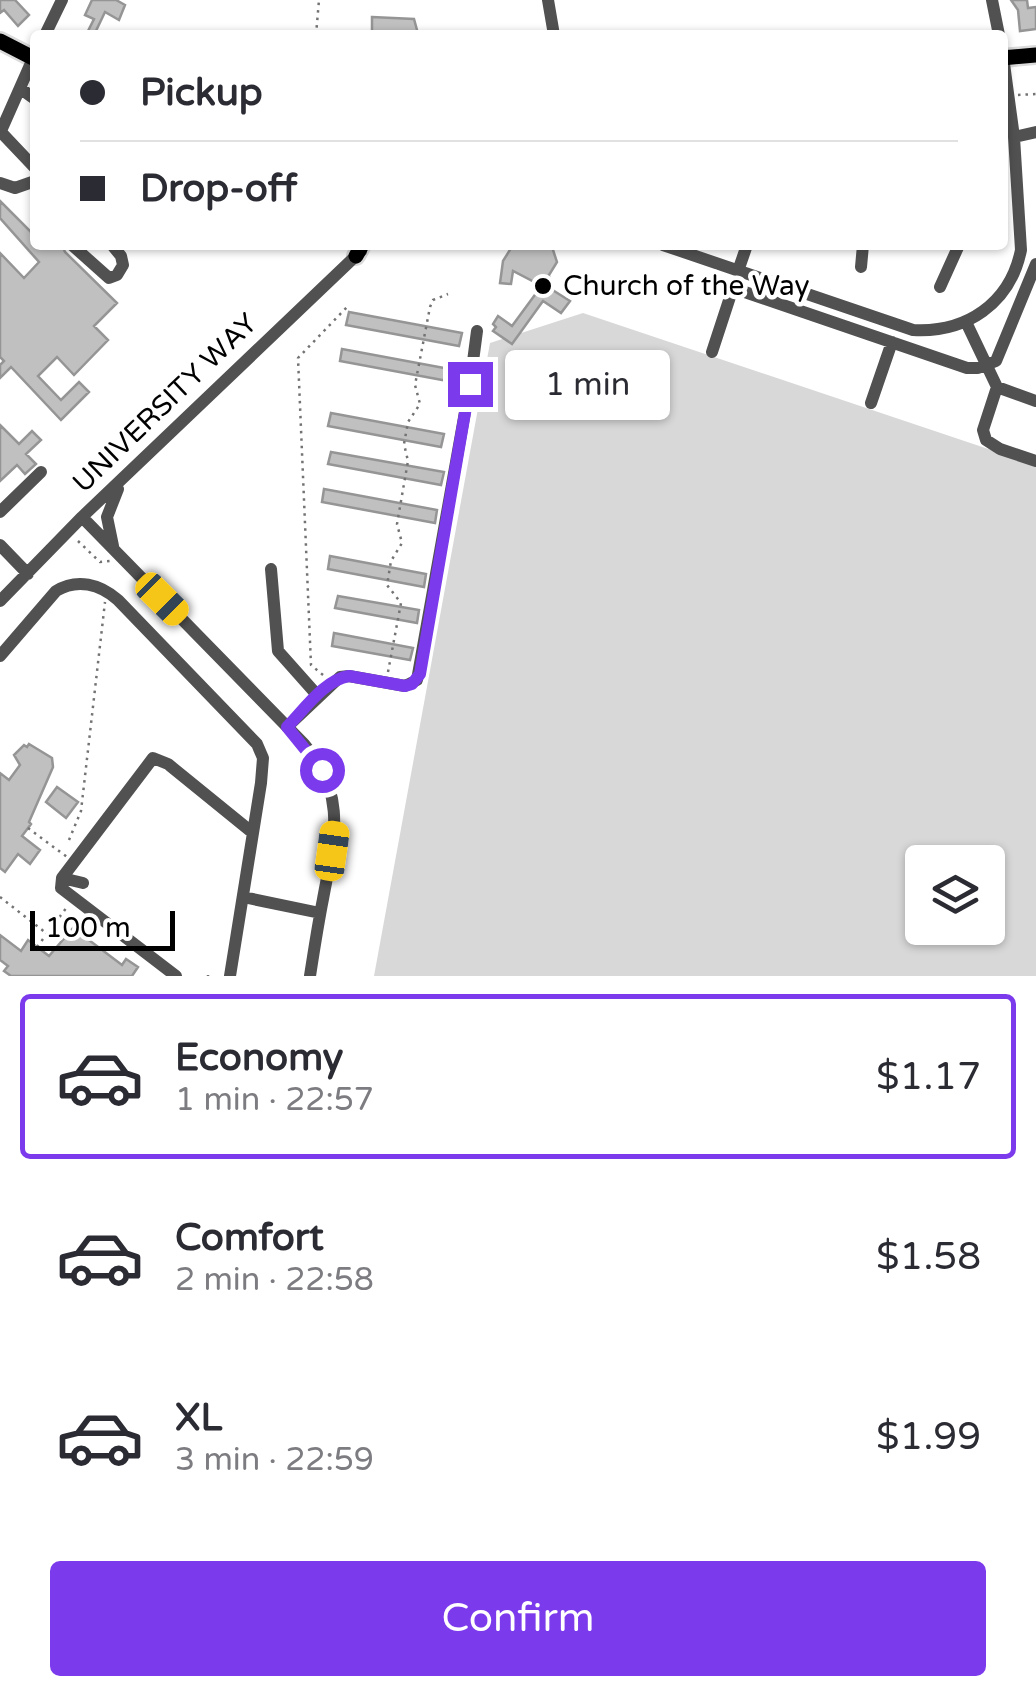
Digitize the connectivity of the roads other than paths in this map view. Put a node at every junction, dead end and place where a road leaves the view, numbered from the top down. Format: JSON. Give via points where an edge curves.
{"nodes":[{"id":1,"x":62,"y":0,"type":"edge"},
{"id":2,"x":548,"y":0,"type":"edge"},
{"id":3,"x":992,"y":0,"type":"edge"},
{"id":4,"x":47,"y":30,"type":"edge"},
{"id":5,"x":553,"y":30,"type":"edge"},
{"id":6,"x":998,"y":30,"type":"edge"},
{"id":7,"x":0,"y":42,"type":"edge"},
{"id":8,"x":1036,"y":54,"type":"edge"},
{"id":9,"x":30,"y":55,"type":"edge"},
{"id":10,"x":1008,"y":55,"type":"edge"},
{"id":11,"x":30,"y":67,"type":"edge"},
{"id":12,"x":21,"y":88,"type":"junction"},
{"id":13,"x":1008,"y":92,"type":"edge"},
{"id":14,"x":30,"y":95,"type":"edge"},
{"id":15,"x":0,"y":132,"type":"edge"},
{"id":16,"x":1036,"y":132,"type":"edge"},
{"id":17,"x":1014,"y":137,"type":"junction"},
{"id":18,"x":1009,"y":161,"type":"edge"},
{"id":19,"x":30,"y":163,"type":"edge"},
{"id":20,"x":30,"y":183,"type":"edge"},
{"id":21,"x":0,"y":184,"type":"edge"},
{"id":22,"x":78,"y":250,"type":"edge"},
{"id":23,"x":116,"y":250,"type":"edge"},
{"id":24,"x":361,"y":250,"type":"edge"},
{"id":25,"x":677,"y":250,"type":"edge"},
{"id":26,"x":746,"y":250,"type":"edge"},
{"id":27,"x":862,"y":250,"type":"edge"},
{"id":28,"x":956,"y":250,"type":"edge"},
{"id":29,"x":1036,"y":264,"type":"edge"},
{"id":30,"x":861,"y":267,"type":"dead end"},
{"id":31,"x":738,"y":271,"type":"junction"},
{"id":32,"x":940,"y":287,"type":"dead end"},
{"id":33,"x":966,"y":322,"type":"junction"},
{"id":34,"x":477,"y":331,"type":"dead end"},
{"id":35,"x":892,"y":342,"type":"junction"},
{"id":36,"x":712,"y":352,"type":"dead end"},
{"id":37,"x":987,"y":366,"type":"junction"},
{"id":38,"x":996,"y":387,"type":"junction"},
{"id":39,"x":1036,"y":400,"type":"edge"},
{"id":40,"x":871,"y":402,"type":"dead end"},
{"id":41,"x":1036,"y":461,"type":"edge"},
{"id":42,"x":41,"y":472,"type":"dead end"},
{"id":43,"x":128,"y":474,"type":"junction"},
{"id":44,"x":0,"y":512,"type":"edge"},
{"id":45,"x":82,"y":518,"type":"junction"},
{"id":46,"x":0,"y":545,"type":"edge"},
{"id":47,"x":114,"y":548,"type":"junction"},
{"id":48,"x":271,"y":569,"type":"dead end"},
{"id":49,"x":28,"y":574,"type":"junction"},
{"id":50,"x":0,"y":600,"type":"edge"},
{"id":51,"x":0,"y":656,"type":"edge"},
{"id":52,"x":318,"y":696,"type":"junction"},
{"id":53,"x":287,"y":727,"type":"junction"},
{"id":54,"x":253,"y":833,"type":"junction"},
{"id":55,"x":62,"y":878,"type":"junction"},
{"id":56,"x":83,"y":883,"type":"dead end"},
{"id":57,"x":243,"y":896,"type":"junction"},
{"id":58,"x":320,"y":913,"type":"junction"},
{"id":59,"x":176,"y":976,"type":"edge"},
{"id":60,"x":230,"y":976,"type":"edge"},
{"id":61,"x":310,"y":976,"type":"edge"}],
"edges":[{"from":1,"to":4,"type":"street"},
{"from":2,"to":5,"type":"street"},
{"from":3,"to":6,"type":"street"},
{"from":7,"to":9,"type":"main road"},
{"from":8,"to":10,"type":"main road"},
{"from":11,"to":12,"type":"street"},
{"from":12,"to":14,"type":"street"},
{"from":12,"to":15,"type":"street"},
{"from":13,"to":17,"type":"street"},
{"from":15,"to":19,"type":"street"},
{"from":16,"to":17,"type":"street"},
{"from":17,"to":18,"type":"street"},
{"from":18,"to":33,"type":"street","via":[[1022,226],[1020,260],[999,299]]},
{"from":20,"to":21,"type":"street"},
{"from":22,"to":23,"type":"street","via":[[109,278],[123,265]]},
{"from":24,"to":43,"type":"street","name":"UNIVERSITY WAY"},
{"from":25,"to":31,"type":"street"},
{"from":26,"to":31,"type":"street"},
{"from":27,"to":30,"type":"street"},
{"from":28,"to":32,"type":"street"},
{"from":29,"to":37,"type":"street","via":[[996,361]]},
{"from":31,"to":33,"type":"street","via":[[913,330]]},
{"from":33,"to":37,"type":"street"},
{"from":34,"to":52,"type":"street","via":[[420,674],[405,686],[349,676]]},
{"from":35,"to":36,"type":"street","via":[[736,289]]},
{"from":35,"to":37,"type":"street","via":[[967,368]]},
{"from":35,"to":40,"type":"street"},
{"from":37,"to":38,"type":"street"},
{"from":38,"to":39,"type":"street"},
{"from":38,"to":41,"type":"street","via":[[986,440]]},
{"from":42,"to":44,"type":"street"},
{"from":43,"to":45,"type":"street","name":"UNIVERSITY WAY"},
{"from":43,"to":47,"type":"street","via":[[108,514]]},
{"from":45,"to":47,"type":"street"},
{"from":45,"to":49,"type":"street","name":"UNIVERSITY WAY"},
{"from":46,"to":49,"type":"street"},
{"from":47,"to":53,"type":"street"},
{"from":48,"to":52,"type":"street","via":[[278,651]]},
{"from":49,"to":50,"type":"street","name":"UNIVERSITY WAY"},
{"from":51,"to":54,"type":"street","via":[[60,588],[87,584],[106,591],[257,744],[262,770]]},
{"from":52,"to":53,"type":"street"},
{"from":53,"to":58,"type":"street","via":[[322,770],[334,805]]},
{"from":54,"to":55,"type":"street","via":[[154,758]]},
{"from":54,"to":57,"type":"street"},
{"from":55,"to":56,"type":"street"},
{"from":55,"to":59,"type":"street","via":[[62,888]]},
{"from":57,"to":58,"type":"street"},
{"from":57,"to":60,"type":"street"},
{"from":58,"to":61,"type":"street"}]}
